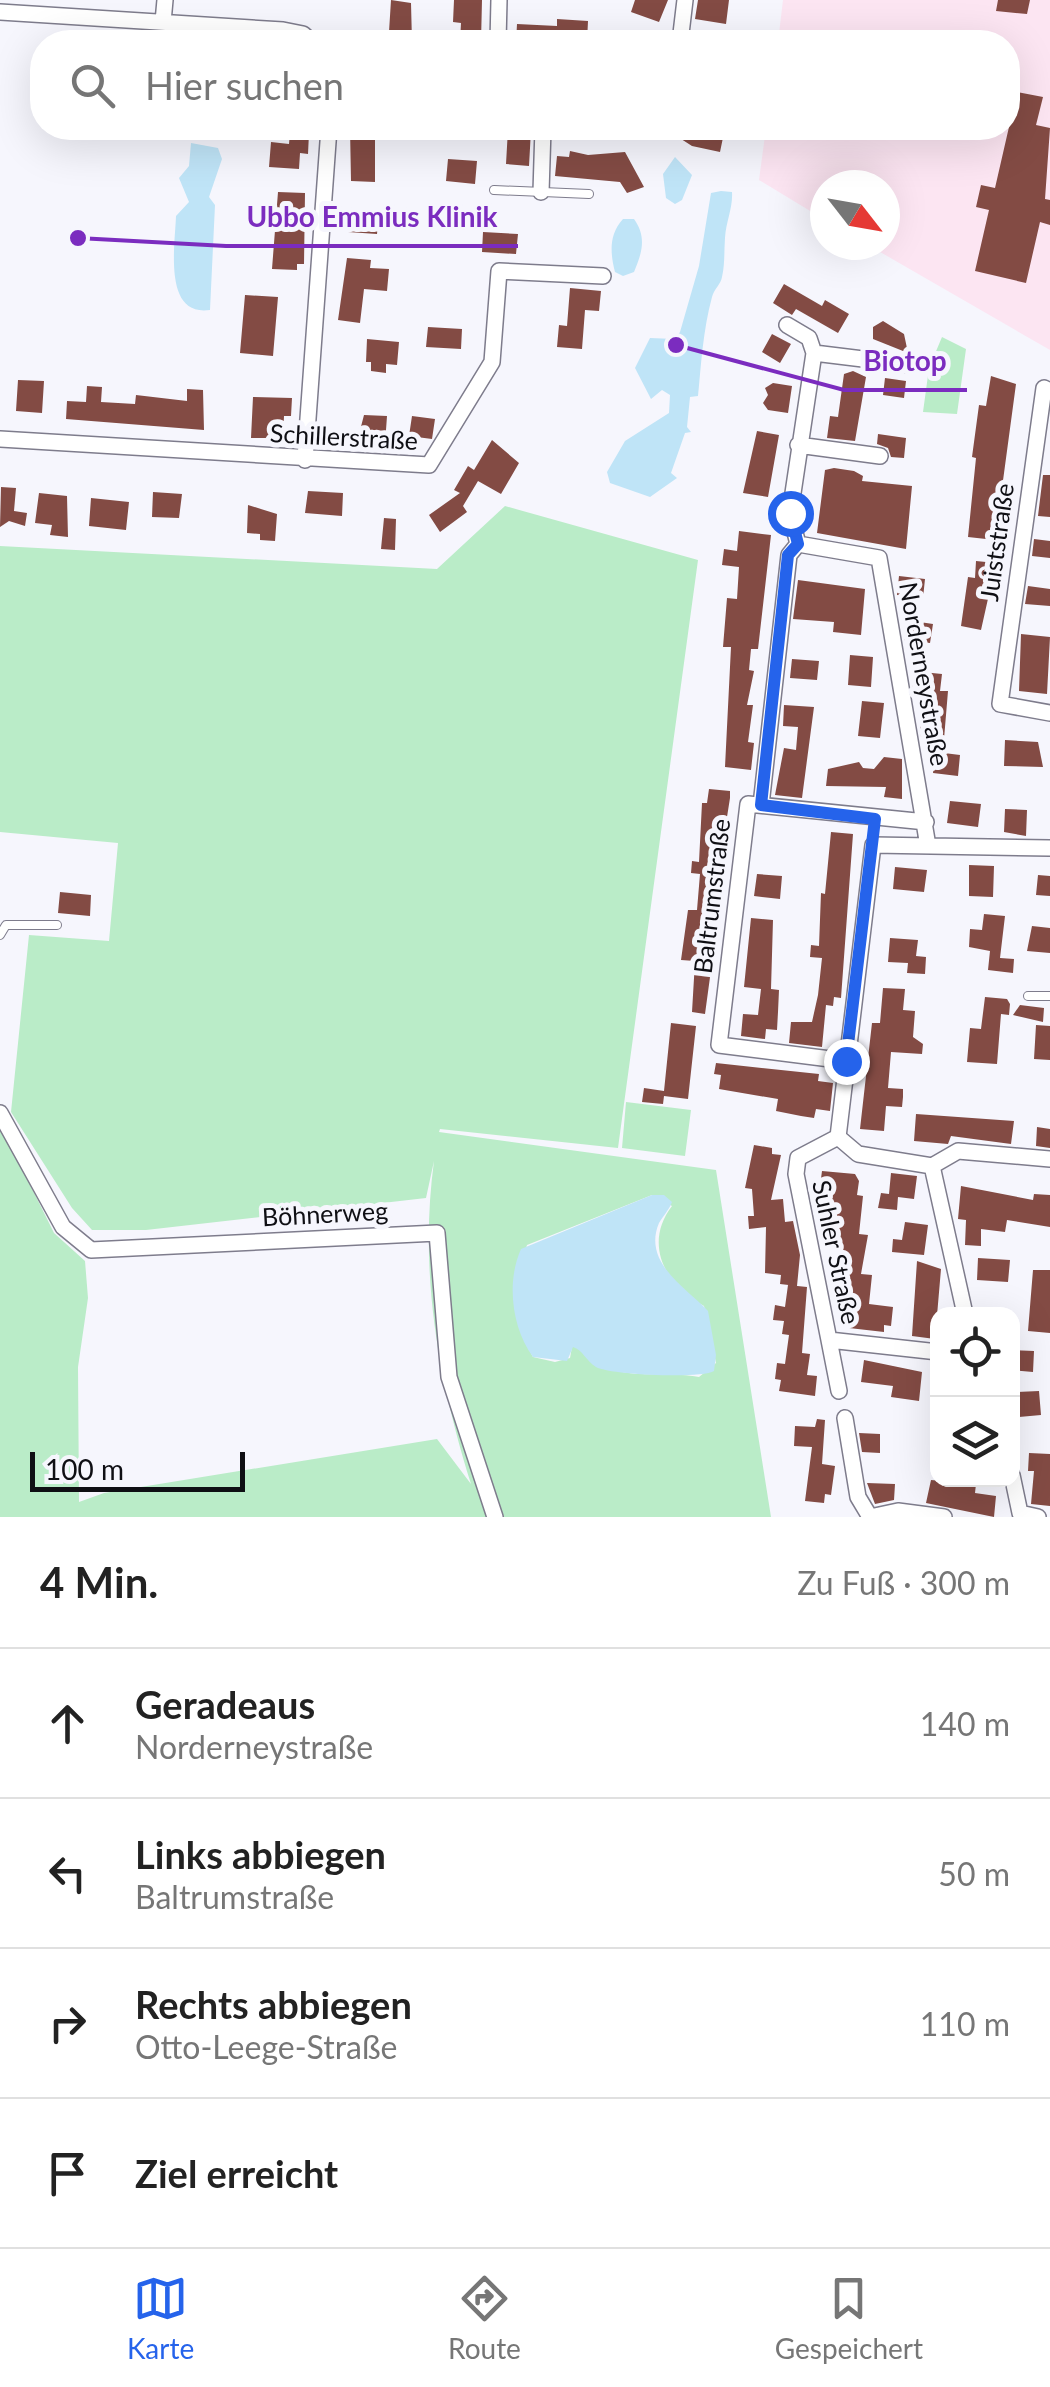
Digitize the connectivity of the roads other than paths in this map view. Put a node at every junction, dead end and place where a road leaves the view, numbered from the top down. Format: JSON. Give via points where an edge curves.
{"nodes":[{"id":1,"x":165,"y":0,"type":"edge"},
{"id":2,"x":499,"y":0,"type":"edge"},
{"id":3,"x":685,"y":0,"type":"edge"},
{"id":4,"x":0,"y":12,"type":"edge"},
{"id":5,"x":164,"y":22,"type":"junction"},
{"id":6,"x":282,"y":30,"type":"edge"},
{"id":7,"x":498,"y":30,"type":"edge"},
{"id":8,"x":682,"y":30,"type":"edge"},
{"id":9,"x":329,"y":140,"type":"edge"},
{"id":10,"x":543,"y":140,"type":"edge"},
{"id":11,"x":494,"y":190,"type":"dead end"},
{"id":12,"x":541,"y":192,"type":"junction"},
{"id":13,"x":589,"y":194,"type":"dead end"},
{"id":14,"x":603,"y":276,"type":"dead end"},
{"id":15,"x":787,"y":326,"type":"dead end"},
{"id":16,"x":814,"y":353,"type":"junction"},
{"id":17,"x":912,"y":365,"type":"dead end"},
{"id":18,"x":1047,"y":389,"type":"edge"},
{"id":19,"x":0,"y":439,"type":"edge"},
{"id":20,"x":798,"y":445,"type":"junction"},
{"id":21,"x":880,"y":456,"type":"dead end"},
{"id":22,"x":305,"y":460,"type":"junction"},
{"id":23,"x":798,"y":544,"type":"junction"},
{"id":24,"x":1050,"y":713,"type":"edge"},
{"id":25,"x":761,"y":805,"type":"junction"},
{"id":26,"x":875,"y":819,"type":"junction"},
{"id":27,"x":926,"y":822,"type":"junction"},
{"id":28,"x":873,"y":845,"type":"junction"},
{"id":29,"x":928,"y":846,"type":"junction"},
{"id":30,"x":1050,"y":848,"type":"edge"},
{"id":31,"x":57,"y":925,"type":"dead end"},
{"id":32,"x":0,"y":935,"type":"edge"},
{"id":33,"x":1028,"y":996,"type":"dead end"},
{"id":34,"x":1050,"y":996,"type":"edge"},
{"id":35,"x":846,"y":1061,"type":"junction"},
{"id":36,"x":0,"y":1113,"type":"edge"},
{"id":37,"x":838,"y":1137,"type":"junction"},
{"id":38,"x":1050,"y":1160,"type":"edge"},
{"id":39,"x":932,"y":1166,"type":"junction"},
{"id":40,"x":962,"y":1307,"type":"edge"},
{"id":41,"x":829,"y":1340,"type":"junction"},
{"id":42,"x":930,"y":1351,"type":"edge"},
{"id":43,"x":839,"y":1391,"type":"dead end"},
{"id":44,"x":845,"y":1418,"type":"dead end"},
{"id":45,"x":1014,"y":1487,"type":"edge"},
{"id":46,"x":1018,"y":1515,"type":"edge"},
{"id":47,"x":495,"y":1517,"type":"edge"},
{"id":48,"x":870,"y":1517,"type":"edge"},
{"id":49,"x":944,"y":1517,"type":"edge"},
{"id":50,"x":1038,"y":1517,"type":"edge"}],
"edges":[{"from":1,"to":5,"type":"street"},
{"from":2,"to":7,"type":"street"},
{"from":3,"to":8,"type":"street"},
{"from":4,"to":5,"type":"street"},
{"from":5,"to":6,"type":"street"},
{"from":9,"to":22,"type":"street"},
{"from":10,"to":12,"type":"street"},
{"from":11,"to":12,"type":"lane"},
{"from":12,"to":13,"type":"lane"},
{"from":14,"to":22,"type":"street","name":"Schillerstraße","via":[[499,271],[492,362],[429,465]]},
{"from":15,"to":16,"type":"street","via":[[809,338]]},
{"from":16,"to":17,"type":"street"},
{"from":16,"to":20,"type":"street"},
{"from":18,"to":24,"type":"street","name":"Juiststraße","via":[[1000,704]]},
{"from":19,"to":22,"type":"street","name":"Schillerstraße"},
{"from":20,"to":21,"type":"street"},
{"from":20,"to":23,"type":"street","via":[[790,513]]},
{"from":23,"to":25,"type":"street","via":[[788,555]]},
{"from":23,"to":27,"type":"street","name":"Norderneystraße","via":[[879,558]]},
{"from":25,"to":26,"type":"street","name":"Baltrumstraße"},
{"from":25,"to":35,"type":"street","name":"Baltrumstraße","via":[[748,804],[718,1045]]},
{"from":26,"to":27,"type":"street","name":"Baltrumstraße"},
{"from":26,"to":28,"type":"street"},
{"from":27,"to":29,"type":"street","name":"Norderneystraße"},
{"from":28,"to":29,"type":"street"},
{"from":28,"to":35,"type":"street"},
{"from":29,"to":30,"type":"street"},
{"from":31,"to":32,"type":"lane","via":[[6,925]]},
{"from":33,"to":34,"type":"lane"},
{"from":35,"to":37,"type":"street"},
{"from":36,"to":47,"type":"street","name":"Böhnerweg","via":[[63,1228],[91,1250],[436,1233],[449,1376]]},
{"from":37,"to":39,"type":"street","name":"Suhler Straße","via":[[858,1154]]},
{"from":37,"to":41,"type":"street","name":"Suhler Straße","via":[[802,1152],[794,1165]]},
{"from":38,"to":39,"type":"street","name":"Suhler Straße","via":[[958,1152]]},
{"from":39,"to":40,"type":"street"},
{"from":41,"to":42,"type":"street","name":"Suhler Straße"},
{"from":41,"to":43,"type":"street"},
{"from":44,"to":48,"type":"street","via":[[858,1497]]},
{"from":45,"to":46,"type":"street"},
{"from":46,"to":50,"type":"street"},
{"from":48,"to":49,"type":"street","via":[[898,1511]]}]}
